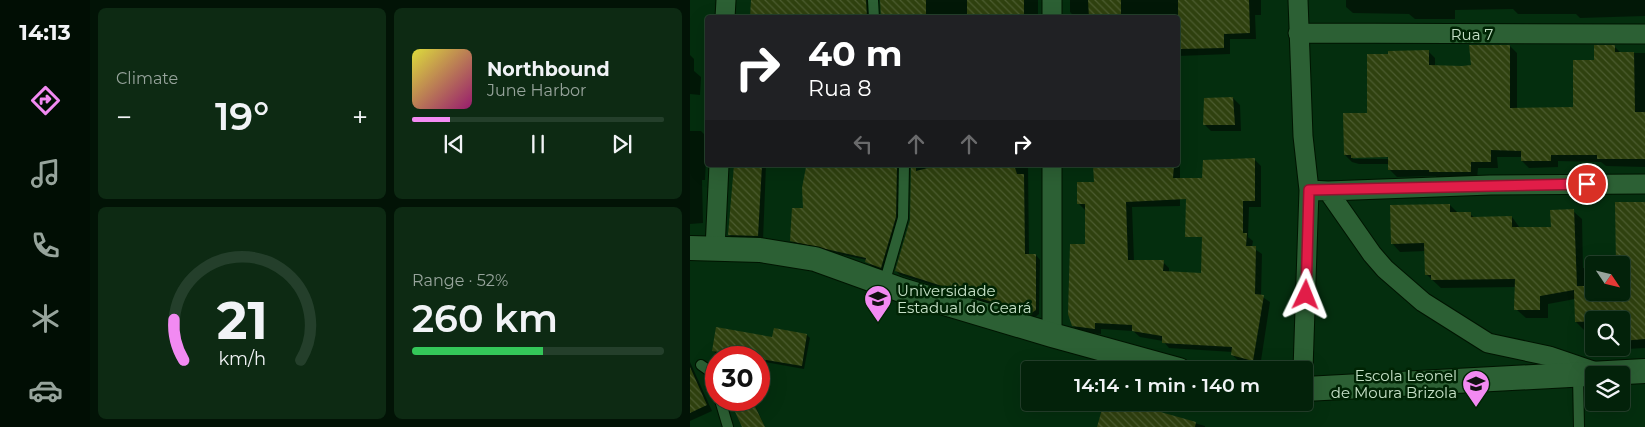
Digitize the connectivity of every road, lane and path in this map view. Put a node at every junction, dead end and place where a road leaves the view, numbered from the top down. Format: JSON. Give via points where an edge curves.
{"nodes":[{"id":1,"x":726,"y":0,"type":"edge"},
{"id":2,"x":873,"y":0,"type":"edge"},
{"id":3,"x":1052,"y":0,"type":"edge"},
{"id":4,"x":1298,"y":0,"type":"edge"},
{"id":5,"x":725,"y":15,"type":"edge"},
{"id":6,"x":874,"y":15,"type":"edge"},
{"id":7,"x":1052,"y":15,"type":"edge"},
{"id":8,"x":1298,"y":33,"type":"junction"},
{"id":9,"x":1645,"y":34,"type":"edge"},
{"id":10,"x":719,"y":167,"type":"edge"},
{"id":11,"x":904,"y":167,"type":"edge"},
{"id":12,"x":1052,"y":167,"type":"edge"},
{"id":13,"x":1645,"y":184,"type":"edge"},
{"id":14,"x":1318,"y":191,"type":"junction"},
{"id":15,"x":690,"y":248,"type":"edge"},
{"id":16,"x":715,"y":249,"type":"junction"},
{"id":17,"x":884,"y":284,"type":"junction"},
{"id":18,"x":1052,"y":336,"type":"junction"},
{"id":19,"x":1145,"y":361,"type":"edge"},
{"id":20,"x":1304,"y":361,"type":"edge"},
{"id":21,"x":701,"y":365,"type":"dead end"},
{"id":22,"x":705,"y":368,"type":"edge"},
{"id":23,"x":1645,"y":371,"type":"edge"},
{"id":24,"x":1585,"y":372,"type":"edge"},
{"id":25,"x":1630,"y":372,"type":"edge"},
{"id":26,"x":1585,"y":374,"type":"edge"},
{"id":27,"x":1313,"y":389,"type":"edge"},
{"id":28,"x":1585,"y":395,"type":"edge"},
{"id":29,"x":723,"y":411,"type":"edge"},
{"id":30,"x":728,"y":427,"type":"edge"},
{"id":31,"x":1579,"y":427,"type":"edge"}],
"edges":[{"from":1,"to":5,"type":"street"},
{"from":2,"to":6,"type":"lane"},
{"from":3,"to":7,"type":"street"},
{"from":4,"to":8,"type":"street"},
{"from":8,"to":9,"type":"street","name":"Rua 7"},
{"from":8,"to":14,"type":"street","via":[[1303,136]]},
{"from":10,"to":16,"type":"street"},
{"from":11,"to":17,"type":"lane","via":[[903,218]]},
{"from":12,"to":18,"type":"street"},
{"from":13,"to":14,"type":"street"},
{"from":14,"to":20,"type":"street"},
{"from":14,"to":24,"type":"street","via":[[1385,269],[1423,302],[1470,333],[1500,347],[1549,356]]},
{"from":15,"to":16,"type":"street"},
{"from":16,"to":17,"type":"street","via":[[760,250],[815,259]]},
{"from":17,"to":18,"type":"street"},
{"from":18,"to":19,"type":"street"},
{"from":21,"to":22,"type":"lane"},
{"from":23,"to":25,"type":"street"},
{"from":26,"to":27,"type":"street"},
{"from":28,"to":31,"type":"lane"},
{"from":29,"to":30,"type":"lane"}]}
